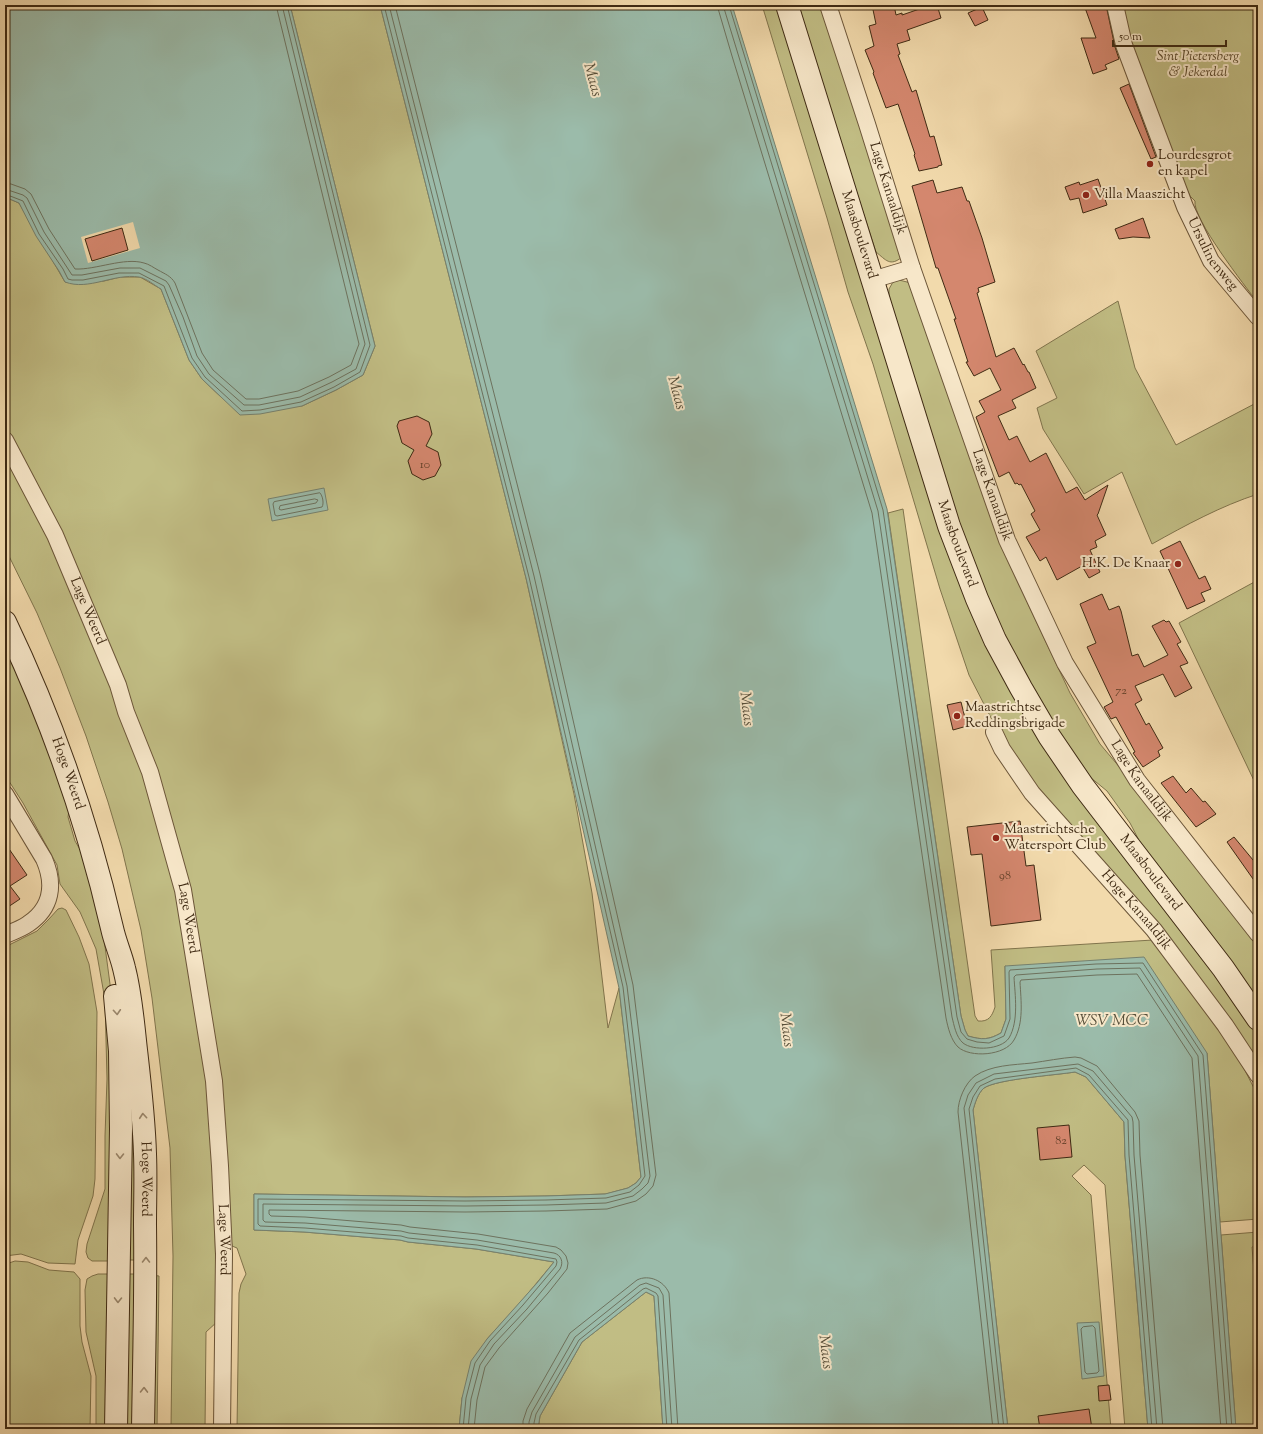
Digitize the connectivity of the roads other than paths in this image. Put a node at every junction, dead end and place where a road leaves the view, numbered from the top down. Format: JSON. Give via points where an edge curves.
{"nodes":[{"id":1,"x":787,"y":5,"type":"edge"},
{"id":2,"x":828,"y":5,"type":"edge"},
{"id":3,"x":1115,"y":5,"type":"edge"},
{"id":4,"x":912,"y":268,"type":"junction"},
{"id":5,"x":872,"y":280,"type":"junction"},
{"id":6,"x":1258,"y":316,"type":"edge"},
{"id":7,"x":5,"y":440,"type":"edge"},
{"id":8,"x":5,"y":622,"type":"edge"},
{"id":9,"x":994,"y":732,"type":"dead end"},
{"id":10,"x":5,"y":794,"type":"edge"},
{"id":11,"x":113,"y":931,"type":"junction"},
{"id":12,"x":1258,"y":934,"type":"edge"},
{"id":13,"x":5,"y":935,"type":"edge"},
{"id":14,"x":1258,"y":1019,"type":"edge"},
{"id":15,"x":1258,"y":1075,"type":"edge"},
{"id":16,"x":116,"y":1429,"type":"edge"},
{"id":17,"x":143,"y":1429,"type":"edge"},
{"id":18,"x":222,"y":1429,"type":"edge"}],
"edges":[{"from":1,"to":5,"type":"main road","name":"Maasboulevard"},
{"from":2,"to":4,"type":"street","name":"Lage Kanaaldijk"},
{"from":3,"to":6,"type":"street","name":"Ursulinenweg","via":[[1124,44],[1210,261]]},
{"from":4,"to":5,"type":"street"},
{"from":4,"to":12,"type":"street","name":"Lage Kanaaldijk","via":[[1007,540],[1065,663],[1137,780]]},
{"from":5,"to":14,"type":"main road","name":"Maasboulevard","via":[[949,526],[977,598],[1007,663],[1049,736],[1083,786],[1223,968]]},
{"from":7,"to":18,"type":"street","name":"Lage Weerd","via":[[55,535],[118,685],[150,772],[183,890],[215,1089],[224,1254]]},
{"from":8,"to":11,"type":"main road","name":"Hoge Weerd","via":[[45,709],[67,770],[94,854]]},
{"from":9,"to":15,"type":"street","name":"Hoge Kanaaldijk","via":[[1002,749],[1032,792],[1154,930],[1225,1025]]},
{"from":10,"to":13,"type":"street","via":[[48,868],[51,881],[50,894],[44,907],[27,924]]},
{"from":11,"to":16,"type":"main road","name":"Hoge Weerd","one_way":true,"via":[[120,1051],[121,1129]]},
{"from":17,"to":11,"type":"main road","name":"Hoge Weerd","one_way":true,"via":[[145,1154],[130,1000]]}]}
